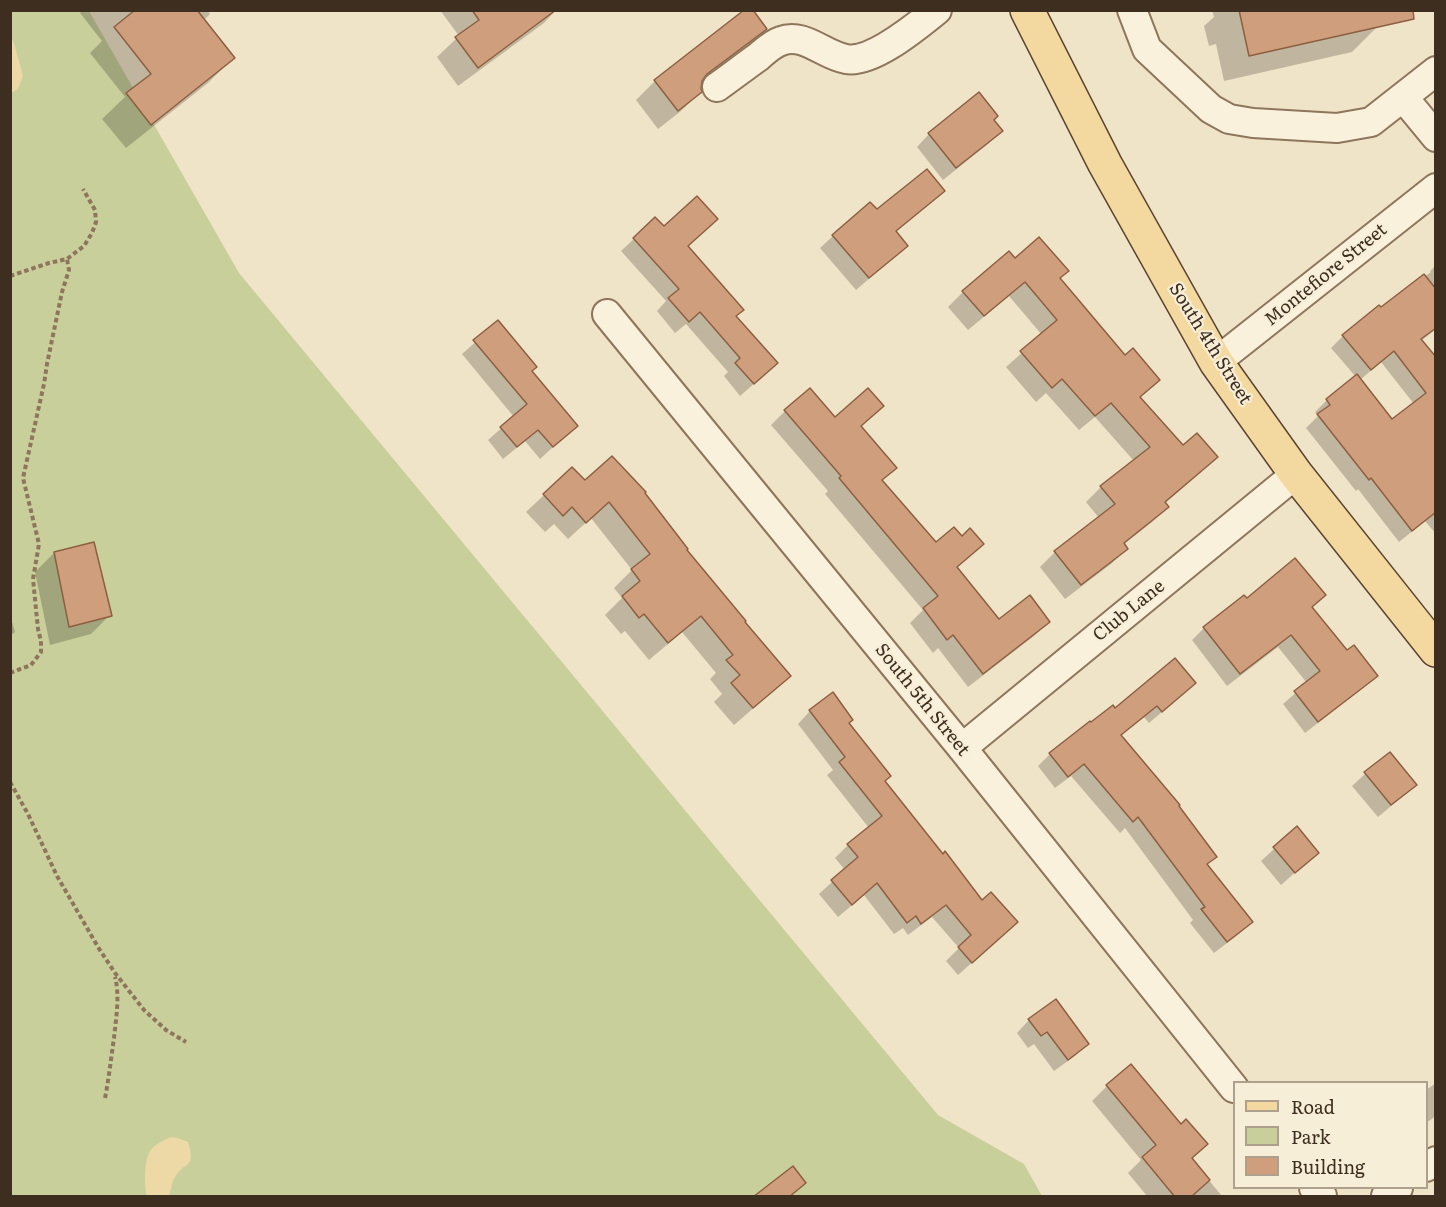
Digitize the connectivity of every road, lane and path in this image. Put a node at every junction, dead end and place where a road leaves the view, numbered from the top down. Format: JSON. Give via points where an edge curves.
{"nodes":[{"id":1,"x":938,"y":10,"type":"edge"},
{"id":2,"x":1028,"y":10,"type":"edge"},
{"id":3,"x":1132,"y":10,"type":"edge"},
{"id":4,"x":1436,"y":71,"type":"edge"},
{"id":5,"x":717,"y":87,"type":"dead end"},
{"id":6,"x":1403,"y":97,"type":"junction"},
{"id":7,"x":1436,"y":137,"type":"edge"},
{"id":8,"x":1436,"y":188,"type":"edge"},
{"id":9,"x":83,"y":189,"type":"dead end"},
{"id":10,"x":67,"y":259,"type":"junction"},
{"id":11,"x":10,"y":276,"type":"edge"},
{"id":12,"x":607,"y":314,"type":"dead end"},
{"id":13,"x":1216,"y":362,"type":"junction"},
{"id":14,"x":1296,"y":474,"type":"junction"},
{"id":15,"x":1436,"y":650,"type":"edge"},
{"id":16,"x":10,"y":673,"type":"edge"},
{"id":17,"x":962,"y":748,"type":"junction"},
{"id":18,"x":10,"y":782,"type":"edge"},
{"id":19,"x":115,"y":973,"type":"junction"},
{"id":20,"x":186,"y":1042,"type":"dead end"},
{"id":21,"x":1233,"y":1087,"type":"edge"},
{"id":22,"x":105,"y":1098,"type":"dead end"}],
"edges":[{"from":1,"to":5,"type":"street","via":[[866,57],[847,60],[797,39],[782,40]]},
{"from":2,"to":13,"type":"main road","name":"South 4th Street","via":[[1105,164]]},
{"from":3,"to":6,"type":"street","via":[[1146,49],[1211,109],[1229,119],[1338,128],[1371,122]]},
{"from":4,"to":6,"type":"street"},
{"from":6,"to":7,"type":"street"},
{"from":8,"to":13,"type":"street","name":"Montefiore Street"},
{"from":9,"to":10,"type":"path","via":[[95,210],[96,222],[84,246]]},
{"from":10,"to":11,"type":"path"},
{"from":10,"to":16,"type":"path","via":[[69,270],[22,478],[39,544],[33,579],[41,652],[31,665]]},
{"from":12,"to":17,"type":"street","name":"South 5th Street"},
{"from":13,"to":14,"type":"main road","name":"South 4th Street"},
{"from":14,"to":15,"type":"main road","name":"South 4th Street"},
{"from":14,"to":17,"type":"street","name":"Club Lane"},
{"from":17,"to":21,"type":"street","name":"South 5th Street"},
{"from":18,"to":19,"type":"path","via":[[57,876]]},
{"from":19,"to":20,"type":"path","via":[[144,1010]]},
{"from":19,"to":22,"type":"path","via":[[117,1006]]}]}
